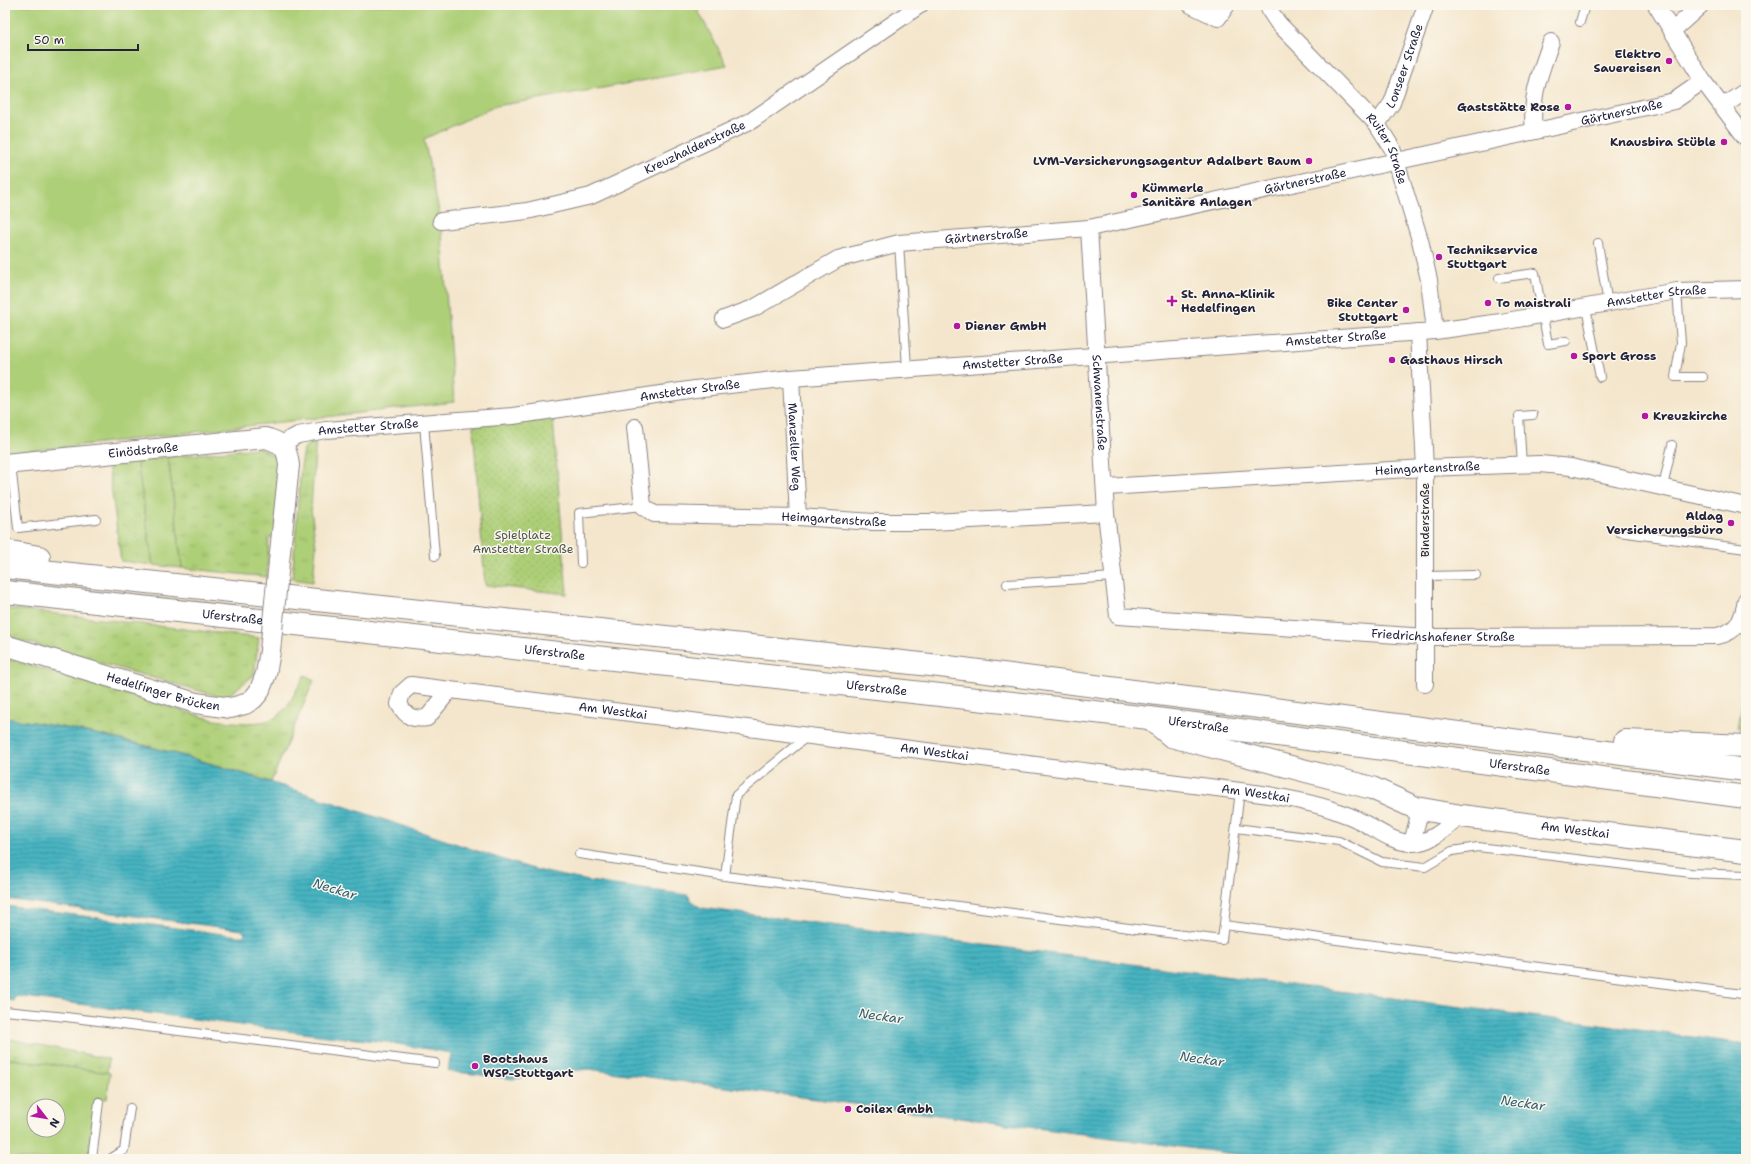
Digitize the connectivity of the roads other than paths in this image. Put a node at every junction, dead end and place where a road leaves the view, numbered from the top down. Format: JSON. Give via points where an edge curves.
{"nodes":[{"id":1,"x":920,"y":5,"type":"edge"},
{"id":2,"x":1191,"y":5,"type":"edge"},
{"id":3,"x":1227,"y":5,"type":"edge"},
{"id":4,"x":1268,"y":5,"type":"edge"},
{"id":5,"x":1426,"y":5,"type":"edge"},
{"id":6,"x":1585,"y":5,"type":"edge"},
{"id":7,"x":1656,"y":5,"type":"edge"},
{"id":8,"x":1701,"y":5,"type":"edge"},
{"id":9,"x":1580,"y":22,"type":"dead end"},
{"id":10,"x":1672,"y":31,"type":"junction"},
{"id":11,"x":1551,"y":42,"type":"dead end"},
{"id":12,"x":1703,"y":81,"type":"junction"},
{"id":13,"x":1746,"y":91,"type":"edge"},
{"id":14,"x":1723,"y":106,"type":"junction"},
{"id":15,"x":1377,"y":124,"type":"junction"},
{"id":16,"x":1534,"y":131,"type":"junction"},
{"id":17,"x":1746,"y":138,"type":"edge"},
{"id":18,"x":1396,"y":161,"type":"junction"},
{"id":19,"x":441,"y":221,"type":"dead end"},
{"id":20,"x":1089,"y":228,"type":"junction"},
{"id":21,"x":899,"y":243,"type":"junction"},
{"id":22,"x":1598,"y":243,"type":"dead end"},
{"id":23,"x":1499,"y":278,"type":"dead end"},
{"id":24,"x":1746,"y":290,"type":"edge"},
{"id":25,"x":1677,"y":291,"type":"junction"},
{"id":26,"x":1608,"y":304,"type":"junction"},
{"id":27,"x":1586,"y":308,"type":"junction"},
{"id":28,"x":1542,"y":315,"type":"junction"},
{"id":29,"x":724,"y":319,"type":"dead end"},
{"id":30,"x":1435,"y":331,"type":"junction"},
{"id":31,"x":1418,"y":332,"type":"junction"},
{"id":32,"x":1566,"y":341,"type":"dead end"},
{"id":33,"x":1097,"y":355,"type":"junction"},
{"id":34,"x":908,"y":368,"type":"junction"},
{"id":35,"x":1600,"y":377,"type":"dead end"},
{"id":36,"x":791,"y":378,"type":"junction"},
{"id":37,"x":1703,"y":378,"type":"dead end"},
{"id":38,"x":1533,"y":415,"type":"dead end"},
{"id":39,"x":424,"y":423,"type":"junction"},
{"id":40,"x":635,"y":427,"type":"dead end"},
{"id":41,"x":281,"y":444,"type":"junction"},
{"id":42,"x":1672,"y":445,"type":"dead end"},
{"id":43,"x":8,"y":464,"type":"edge"},
{"id":44,"x":1522,"y":465,"type":"junction"},
{"id":45,"x":1425,"y":468,"type":"junction"},
{"id":46,"x":1106,"y":487,"type":"junction"},
{"id":47,"x":1663,"y":487,"type":"junction"},
{"id":48,"x":643,"y":506,"type":"junction"},
{"id":49,"x":1746,"y":506,"type":"edge"},
{"id":50,"x":1106,"y":513,"type":"junction"},
{"id":51,"x":798,"y":517,"type":"junction"},
{"id":52,"x":96,"y":519,"type":"dead end"},
{"id":53,"x":1619,"y":532,"type":"dead end"},
{"id":54,"x":1746,"y":549,"type":"edge"},
{"id":55,"x":5,"y":551,"type":"edge"},
{"id":56,"x":436,"y":556,"type":"dead end"},
{"id":57,"x":581,"y":563,"type":"dead end"},
{"id":58,"x":5,"y":567,"type":"edge"},
{"id":59,"x":80,"y":575,"type":"junction"},
{"id":60,"x":1476,"y":575,"type":"dead end"},
{"id":61,"x":1425,"y":576,"type":"junction"},
{"id":62,"x":1114,"y":577,"type":"junction"},
{"id":63,"x":1007,"y":584,"type":"dead end"},
{"id":64,"x":5,"y":592,"type":"edge"},
{"id":65,"x":1746,"y":600,"type":"edge"},
{"id":66,"x":121,"y":604,"type":"junction"},
{"id":67,"x":5,"y":605,"type":"edge"},
{"id":68,"x":1118,"y":616,"type":"joint"},
{"id":69,"x":1426,"y":637,"type":"junction"},
{"id":70,"x":5,"y":645,"type":"edge"},
{"id":71,"x":1425,"y":684,"type":"dead end"},
{"id":72,"x":449,"y":691,"type":"dead end"},
{"id":73,"x":1149,"y":718,"type":"junction"},
{"id":74,"x":808,"y":736,"type":"junction"},
{"id":75,"x":1746,"y":746,"type":"edge"},
{"id":76,"x":1602,"y":751,"type":"junction"},
{"id":77,"x":1746,"y":770,"type":"edge"},
{"id":78,"x":1240,"y":791,"type":"junction"},
{"id":79,"x":1746,"y":797,"type":"edge"},
{"id":80,"x":1416,"y":808,"type":"junction"},
{"id":81,"x":1460,"y":816,"type":"junction"},
{"id":82,"x":1236,"y":828,"type":"junction"},
{"id":83,"x":1412,"y":843,"type":"junction"},
{"id":84,"x":1746,"y":850,"type":"edge"},
{"id":85,"x":579,"y":854,"type":"dead end"},
{"id":86,"x":1746,"y":875,"type":"edge"},
{"id":87,"x":725,"y":876,"type":"junction"},
{"id":88,"x":1224,"y":925,"type":"junction"},
{"id":89,"x":1742,"y":994,"type":"dead end"},
{"id":90,"x":5,"y":1011,"type":"edge"},
{"id":91,"x":435,"y":1063,"type":"dead end"},
{"id":92,"x":99,"y":1102,"type":"dead end"},
{"id":93,"x":130,"y":1108,"type":"dead end"},
{"id":94,"x":92,"y":1159,"type":"edge"},
{"id":95,"x":110,"y":1159,"type":"edge"}],
"edges":[{"from":1,"to":19,"type":"street","name":"Kreuzhaldenstraße","via":[[751,121],[598,193],[527,211]]},
{"from":2,"to":3,"type":"street","via":[[1218,18]]},
{"from":4,"to":15,"type":"street","name":"Ruiter Straße","via":[[1278,23]]},
{"from":5,"to":15,"type":"street","name":"Lonseer Straße","via":[[1392,103]]},
{"from":6,"to":9,"type":"lane"},
{"from":7,"to":10,"type":"street"},
{"from":8,"to":10,"type":"street"},
{"from":10,"to":12,"type":"street"},
{"from":11,"to":16,"type":"street","via":[[1534,92]]},
{"from":12,"to":14,"type":"street"},
{"from":12,"to":16,"type":"street","name":"Gärtnerstraße","via":[[1674,101]]},
{"from":13,"to":14,"type":"street"},
{"from":14,"to":17,"type":"street"},
{"from":15,"to":18,"type":"street","name":"Ruiter Straße","via":[[1392,148]]},
{"from":16,"to":18,"type":"street","name":"Gärtnerstraße"},
{"from":18,"to":20,"type":"street","name":"Gärtnerstraße"},
{"from":18,"to":30,"type":"street","name":"Ruiter Straße","via":[[1420,240],[1429,280]]},
{"from":20,"to":21,"type":"street","name":"Gärtnerstraße"},
{"from":20,"to":33,"type":"street","name":"Schwanenstraße"},
{"from":21,"to":29,"type":"street","name":"Gärtnerstraße","via":[[838,259],[754,308]]},
{"from":21,"to":34,"type":"lane"},
{"from":22,"to":26,"type":"lane"},
{"from":23,"to":28,"type":"lane","via":[[1534,273]]},
{"from":24,"to":25,"type":"street","name":"Amstetter Straße"},
{"from":25,"to":26,"type":"street","name":"Amstetter Straße"},
{"from":25,"to":37,"type":"lane","via":[[1681,344],[1675,377]]},
{"from":26,"to":27,"type":"street","name":"Amstetter Straße"},
{"from":27,"to":28,"type":"street","name":"Amstetter Straße"},
{"from":27,"to":35,"type":"lane"},
{"from":28,"to":30,"type":"street","name":"Amstetter Straße"},
{"from":28,"to":32,"type":"lane","via":[[1548,344]]},
{"from":30,"to":31,"type":"street","name":"Amstetter Straße"},
{"from":31,"to":33,"type":"street","name":"Amstetter Straße"},
{"from":31,"to":45,"type":"street","name":"Binderstraße"},
{"from":33,"to":34,"type":"street","name":"Amstetter Straße"},
{"from":33,"to":46,"type":"street","name":"Schwanenstraße"},
{"from":34,"to":36,"type":"street","name":"Amstetter Straße"},
{"from":36,"to":39,"type":"street","name":"Amstetter Straße","via":[[695,389],[513,416]]},
{"from":36,"to":51,"type":"street","name":"Manzeller Weg"},
{"from":38,"to":44,"type":"lane","via":[[1519,416]]},
{"from":39,"to":41,"type":"street","name":"Amstetter Straße","via":[[315,431],[298,435]]},
{"from":39,"to":56,"type":"lane"},
{"from":40,"to":48,"type":"street"},
{"from":41,"to":43,"type":"street","name":"Einödstraße","via":[[266,438]]},
{"from":41,"to":70,"type":"street","name":"Hedelfinger Brücken","bridge":true,"via":[[288,452],[289,465],[270,651],[266,674],[259,692],[253,699],[231,708],[196,703]]},
{"from":42,"to":47,"type":"lane"},
{"from":43,"to":52,"type":"lane","via":[[18,528]]},
{"from":44,"to":45,"type":"street","name":"Heimgartenstraße"},
{"from":44,"to":47,"type":"street","name":"Heimgartenstraße","via":[[1571,467]]},
{"from":45,"to":46,"type":"street","name":"Heimgartenstraße"},
{"from":45,"to":61,"type":"street","name":"Binderstraße"},
{"from":46,"to":50,"type":"street","name":"Schwanenstraße"},
{"from":47,"to":49,"type":"street","name":"Heimgartenstraße"},
{"from":48,"to":51,"type":"street","name":"Heimgartenstraße","via":[[654,514],[674,516]]},
{"from":48,"to":57,"type":"lane","via":[[579,513]]},
{"from":50,"to":51,"type":"street","name":"Heimgartenstraße","via":[[925,522],[874,522]]},
{"from":50,"to":62,"type":"street","name":"Schwanenstraße"},
{"from":53,"to":54,"type":"lane"},
{"from":55,"to":59,"type":"main road","via":[[50,559]]},
{"from":58,"to":59,"type":"main road","name":"Uferstraße"},
{"from":59,"to":76,"type":"main road","name":"Uferstraße","via":[[940,666]]},
{"from":60,"to":61,"type":"lane"},
{"from":61,"to":69,"type":"street","name":"Binderstraße"},
{"from":62,"to":63,"type":"lane"},
{"from":62,"to":68,"type":"street","name":"Schwanenstraße"},
{"from":64,"to":66,"type":"main road","name":"Uferstraße"},
{"from":65,"to":69,"type":"street","name":"Friedrichshafener Straße","via":[[1739,624],[1728,634],[1717,636]]},
{"from":66,"to":67,"type":"main road","via":[[84,613]]},
{"from":66,"to":73,"type":"main road","name":"Uferstraße"},
{"from":68,"to":69,"type":"street","name":"Friedrichshafener Straße"},
{"from":69,"to":71,"type":"street","name":"Binderstraße"},
{"from":72,"to":74,"type":"street","name":"Am Westkai"},
{"from":73,"to":79,"type":"main road","name":"Uferstraße"},
{"from":73,"to":80,"type":"main road","via":[[1171,736],[1372,788]]},
{"from":74,"to":78,"type":"street","name":"Am Westkai"},
{"from":74,"to":87,"type":"lane","via":[[736,796]]},
{"from":75,"to":76,"type":"main road","via":[[1624,741]]},
{"from":76,"to":77,"type":"main road","name":"Uferstraße"},
{"from":78,"to":82,"type":"lane"},
{"from":78,"to":83,"type":"street","name":"Am Westkai","via":[[1334,810],[1358,819],[1393,839]]},
{"from":80,"to":81,"type":"main road"},
{"from":80,"to":83,"type":"street","via":[[1418,819]]},
{"from":81,"to":83,"type":"street","name":"Am Westkai","via":[[1428,839]]},
{"from":81,"to":84,"type":"main road","name":"Am Westkai"},
{"from":82,"to":86,"type":"lane","via":[[1339,841],[1382,862],[1425,867],[1452,851],[1478,847],[1691,873]]},
{"from":82,"to":88,"type":"lane"},
{"from":85,"to":87,"type":"lane"},
{"from":87,"to":88,"type":"lane","via":[[1222,940]]},
{"from":88,"to":89,"type":"lane"},
{"from":90,"to":91,"type":"lane"},
{"from":92,"to":94,"type":"lane"},
{"from":93,"to":95,"type":"lane","via":[[124,1150]]}]}
